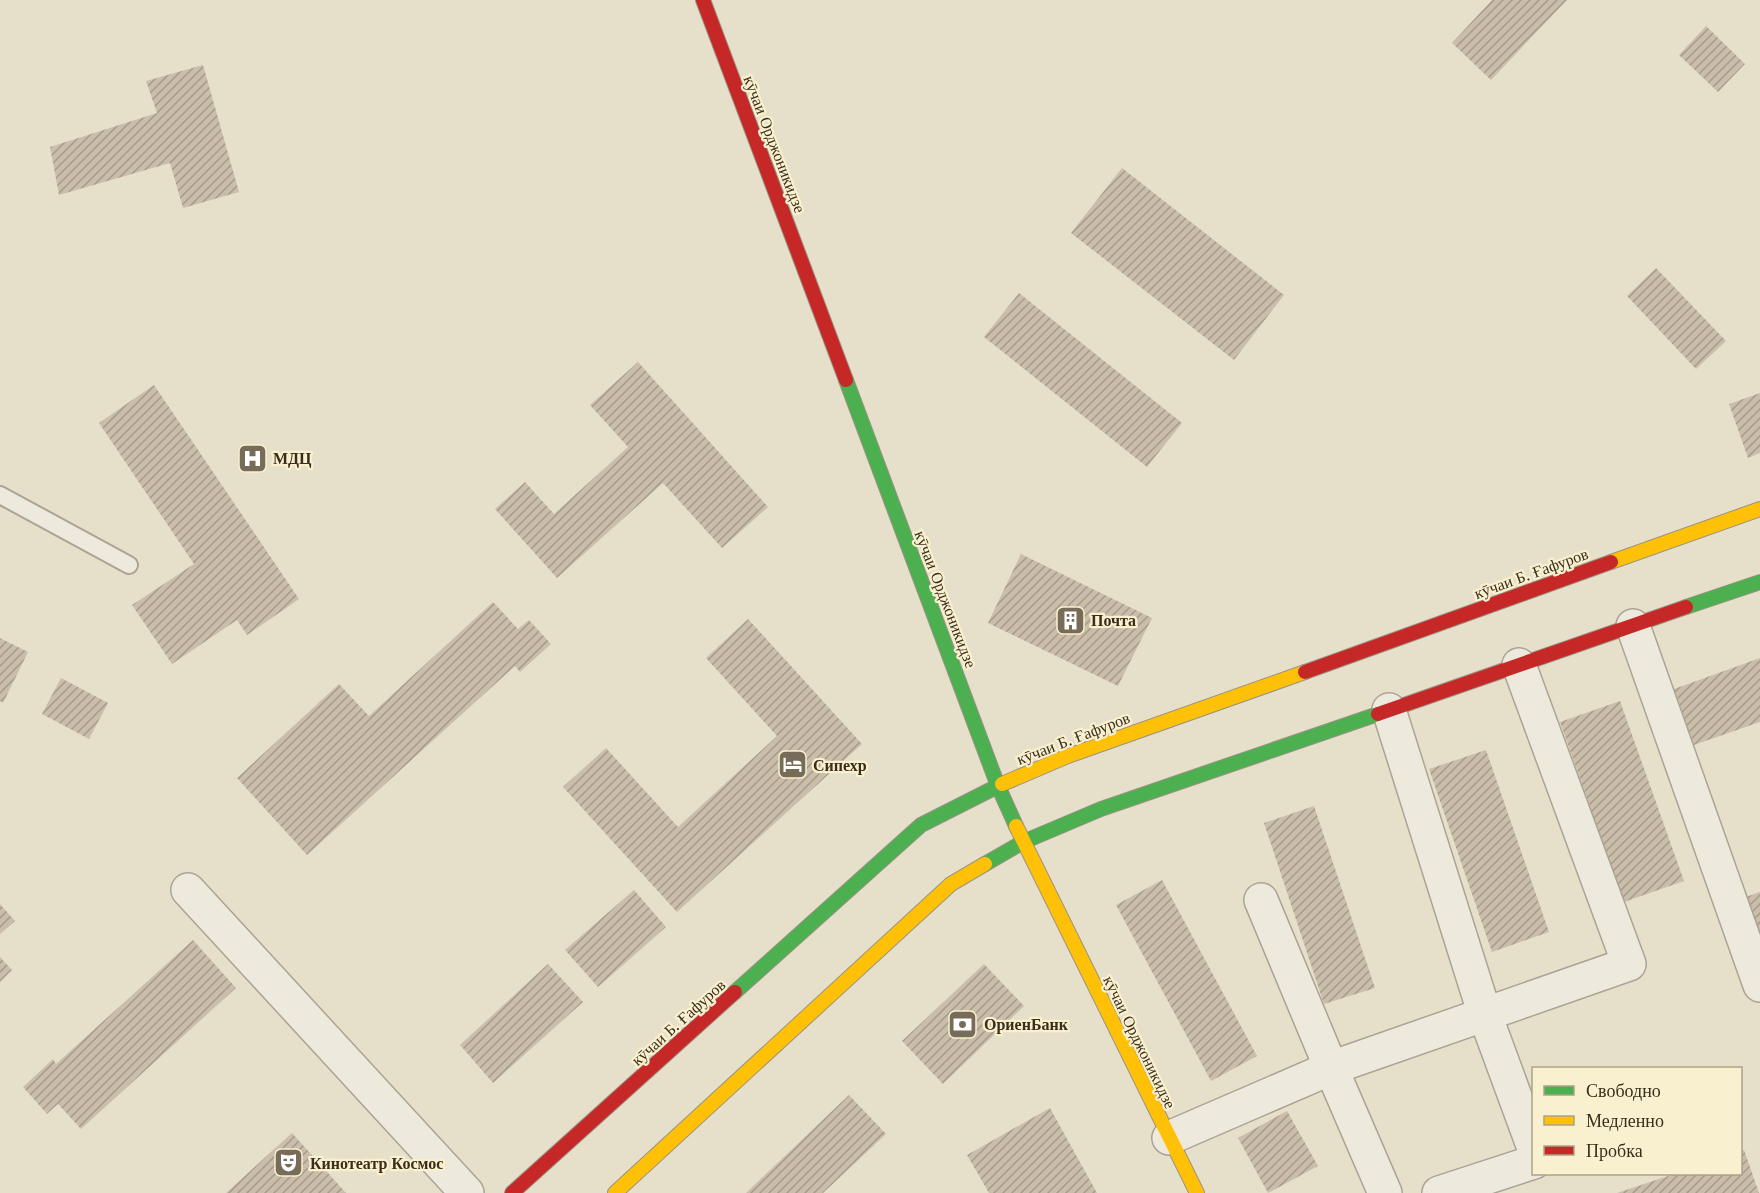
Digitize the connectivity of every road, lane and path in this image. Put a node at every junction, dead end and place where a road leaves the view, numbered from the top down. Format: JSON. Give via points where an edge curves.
{"nodes":[{"id":1,"x":703,"y":0,"type":"edge"},
{"id":2,"x":0,"y":495,"type":"edge"},
{"id":3,"x":1760,"y":509,"type":"edge"},
{"id":4,"x":129,"y":565,"type":"dead end"},
{"id":5,"x":1760,"y":582,"type":"edge"},
{"id":6,"x":1633,"y":626,"type":"junction"},
{"id":7,"x":1519,"y":665,"type":"junction"},
{"id":8,"x":1389,"y":710,"type":"junction"},
{"id":9,"x":998,"y":786,"type":"junction"},
{"id":10,"x":1023,"y":842,"type":"junction"},
{"id":11,"x":188,"y":890,"type":"dead end"},
{"id":12,"x":1261,"y":900,"type":"dead end"},
{"id":13,"x":1760,"y":985,"type":"edge"},
{"id":14,"x":1485,"y":1015,"type":"junction"},
{"id":15,"x":1331,"y":1068,"type":"junction"},
{"id":16,"x":1169,"y":1137,"type":"junction"},
{"id":17,"x":1532,"y":1145,"type":"edge"},
{"id":18,"x":1532,"y":1162,"type":"edge"},
{"id":19,"x":467,"y":1193,"type":"edge"},
{"id":20,"x":512,"y":1193,"type":"edge"},
{"id":21,"x":615,"y":1193,"type":"edge"},
{"id":22,"x":1197,"y":1193,"type":"edge"},
{"id":23,"x":1385,"y":1193,"type":"edge"},
{"id":24,"x":1439,"y":1193,"type":"edge"}],
"edges":[{"from":1,"to":9,"type":"main road","name":"кӯчаи Орджоникидзе"},
{"from":2,"to":4,"type":"lane"},
{"from":3,"to":9,"type":"main road","name":"кӯчаи Б. Ғафуров","via":[[1068,756]]},
{"from":5,"to":6,"type":"main road"},
{"from":6,"to":7,"type":"main road"},
{"from":6,"to":13,"type":"street"},
{"from":7,"to":8,"type":"main road"},
{"from":7,"to":14,"type":"street","via":[[1629,964]]},
{"from":8,"to":10,"type":"main road","via":[[1101,809]]},
{"from":8,"to":14,"type":"street"},
{"from":9,"to":10,"type":"main road","name":"кӯчаи Орджоникидзе"},
{"from":9,"to":20,"type":"main road","name":"кӯчаи Б. Ғафуров","via":[[921,825]]},
{"from":10,"to":16,"type":"main road","name":"кӯчаи Орджоникидзе"},
{"from":10,"to":21,"type":"main road","via":[[951,884]]},
{"from":11,"to":19,"type":"street"},
{"from":12,"to":15,"type":"street"},
{"from":14,"to":15,"type":"street"},
{"from":14,"to":17,"type":"street"},
{"from":15,"to":16,"type":"street"},
{"from":15,"to":23,"type":"street"},
{"from":16,"to":22,"type":"main road","name":"кӯчаи Орджоникидзе"},
{"from":18,"to":24,"type":"street"}]}
